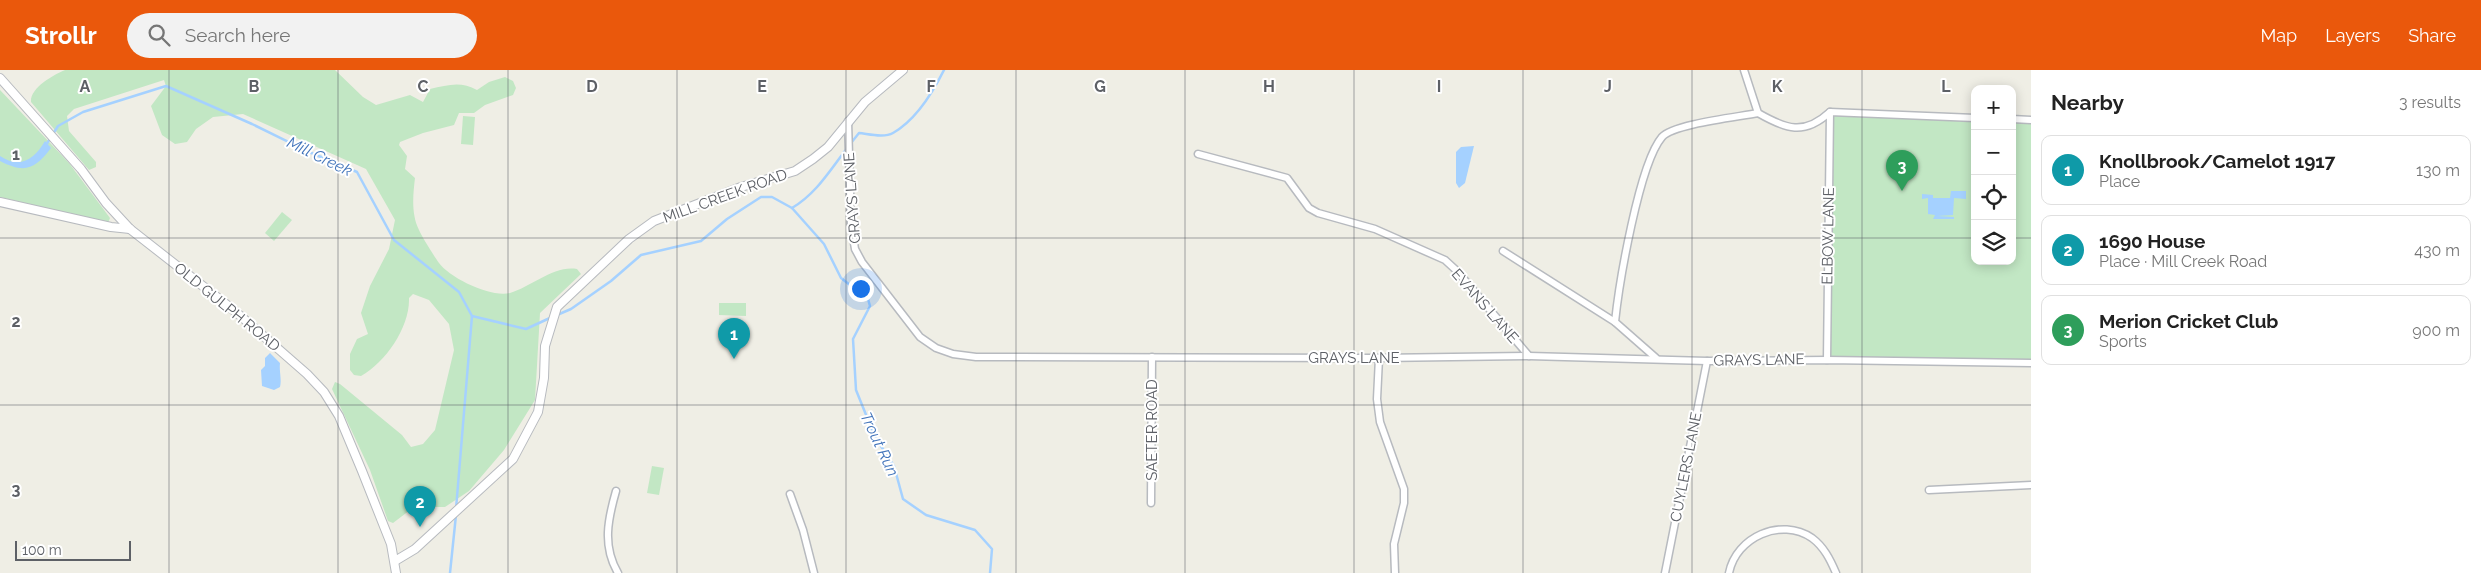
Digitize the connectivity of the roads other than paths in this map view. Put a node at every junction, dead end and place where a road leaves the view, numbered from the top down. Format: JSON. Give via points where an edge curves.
{"nodes":[{"id":1,"x":903,"y":70,"type":"edge"},
{"id":2,"x":1744,"y":70,"type":"edge"},
{"id":3,"x":0,"y":78,"type":"edge"},
{"id":4,"x":1830,"y":112,"type":"junction"},
{"id":5,"x":1758,"y":113,"type":"junction"},
{"id":6,"x":1971,"y":118,"type":"edge"},
{"id":7,"x":2016,"y":120,"type":"edge"},
{"id":8,"x":2031,"y":120,"type":"edge"},
{"id":9,"x":848,"y":121,"type":"junction"},
{"id":10,"x":1198,"y":154,"type":"dead end"},
{"id":11,"x":0,"y":202,"type":"edge"},
{"id":12,"x":130,"y":229,"type":"junction"},
{"id":13,"x":1503,"y":251,"type":"dead end"},
{"id":14,"x":1615,"y":322,"type":"junction"},
{"id":15,"x":1529,"y":356,"type":"junction"},
{"id":16,"x":1152,"y":357,"type":"junction"},
{"id":17,"x":1379,"y":358,"type":"junction"},
{"id":18,"x":1656,"y":358,"type":"junction"},
{"id":19,"x":1827,"y":360,"type":"junction"},
{"id":20,"x":1707,"y":361,"type":"junction"},
{"id":21,"x":2031,"y":363,"type":"edge"},
{"id":22,"x":2031,"y":485,"type":"edge"},
{"id":23,"x":1929,"y":490,"type":"dead end"},
{"id":24,"x":616,"y":491,"type":"dead end"},
{"id":25,"x":790,"y":494,"type":"dead end"},
{"id":26,"x":1151,"y":503,"type":"dead end"},
{"id":27,"x":395,"y":561,"type":"junction"},
{"id":28,"x":396,"y":573,"type":"edge"},
{"id":29,"x":618,"y":573,"type":"edge"},
{"id":30,"x":814,"y":573,"type":"edge"},
{"id":31,"x":1395,"y":573,"type":"edge"},
{"id":32,"x":1665,"y":573,"type":"edge"},
{"id":33,"x":1729,"y":573,"type":"edge"},
{"id":34,"x":1836,"y":573,"type":"edge"}],
"edges":[{"from":1,"to":9,"type":"street","name":"MILL CREEK ROAD"},
{"from":2,"to":5,"type":"street"},
{"from":3,"to":12,"type":"street","name":"OLD GULPH ROAD"},
{"from":4,"to":5,"type":"street","via":[[1806,128],[1781,125]]},
{"from":4,"to":6,"type":"street"},
{"from":4,"to":19,"type":"street","name":"ELBOW LANE"},
{"from":5,"to":14,"type":"street","via":[[1681,127],[1662,136],[1647,166],[1619,282]]},
{"from":7,"to":8,"type":"street"},
{"from":9,"to":16,"type":"street","name":"GRAYS LANE","via":[[854,249],[920,337],[936,348],[976,357]]},
{"from":9,"to":27,"type":"street","name":"MILL CREEK ROAD","via":[[828,146],[795,171],[654,221],[557,307],[545,346],[542,396],[528,434],[513,459],[415,549]]},
{"from":10,"to":15,"type":"street","name":"EVANS LANE","via":[[1287,178],[1309,208],[1318,213],[1375,229],[1445,260]]},
{"from":11,"to":12,"type":"street"},
{"from":12,"to":27,"type":"street","name":"OLD GULPH ROAD","via":[[236,312],[324,392],[339,416],[358,460]]},
{"from":13,"to":14,"type":"street"},
{"from":14,"to":18,"type":"street"},
{"from":15,"to":17,"type":"street","name":"GRAYS LANE"},
{"from":15,"to":18,"type":"street","name":"GRAYS LANE"},
{"from":16,"to":17,"type":"street","name":"GRAYS LANE"},
{"from":16,"to":26,"type":"street","name":"SAETER ROAD"},
{"from":17,"to":31,"type":"street","via":[[1377,399],[1380,422],[1404,489],[1404,503],[1394,544]]},
{"from":18,"to":20,"type":"street","name":"GRAYS LANE"},
{"from":19,"to":20,"type":"street","name":"GRAYS LANE"},
{"from":19,"to":21,"type":"street","name":"GRAYS LANE"},
{"from":20,"to":32,"type":"street","name":"CUYLERS LANE"},
{"from":22,"to":23,"type":"street"},
{"from":24,"to":29,"type":"street","via":[[607,540]]},
{"from":25,"to":30,"type":"street"},
{"from":27,"to":28,"type":"street","name":"OLD GULPH ROAD"},
{"from":33,"to":34,"type":"street","via":[[1733,560],[1748,542],[1761,534],[1782,529],[1799,532],[1812,539],[1825,550]]}]}
